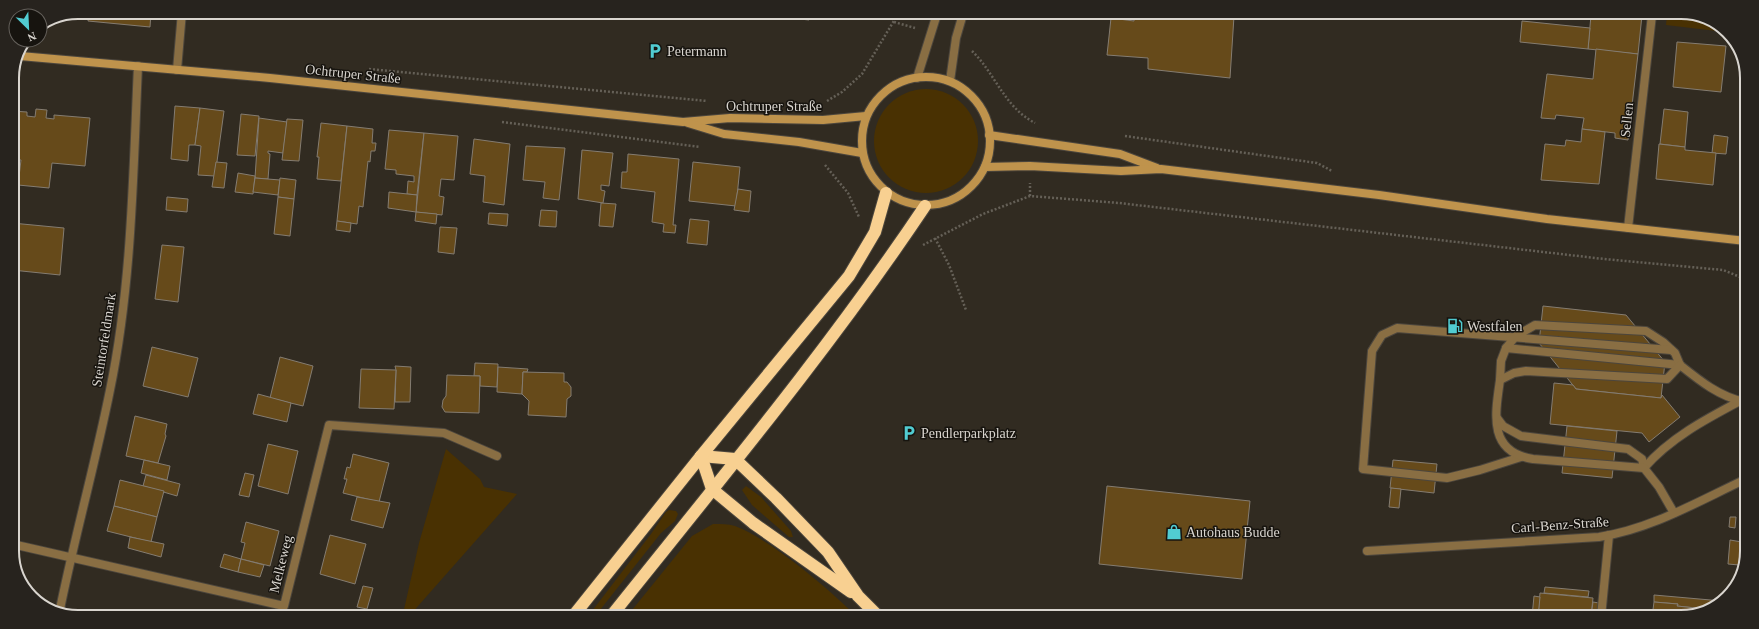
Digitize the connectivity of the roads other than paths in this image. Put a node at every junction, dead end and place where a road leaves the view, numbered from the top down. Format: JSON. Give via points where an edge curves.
{"nodes":[{"id":1,"x":181,"y":19,"type":"edge"},
{"id":2,"x":935,"y":19,"type":"edge"},
{"id":3,"x":962,"y":19,"type":"edge"},
{"id":4,"x":1652,"y":19,"type":"edge"},
{"id":5,"x":23,"y":56,"type":"edge"},
{"id":6,"x":138,"y":66,"type":"junction"},
{"id":7,"x":177,"y":70,"type":"junction"},
{"id":8,"x":917,"y":78,"type":"junction"},
{"id":9,"x":950,"y":80,"type":"junction"},
{"id":10,"x":866,"y":116,"type":"junction"},
{"id":11,"x":683,"y":122,"type":"junction"},
{"id":12,"x":990,"y":135,"type":"junction"},
{"id":13,"x":862,"y":154,"type":"junction"},
{"id":14,"x":985,"y":166,"type":"junction"},
{"id":15,"x":1161,"y":169,"type":"junction"},
{"id":16,"x":886,"y":193,"type":"junction"},
{"id":17,"x":925,"y":206,"type":"junction"},
{"id":18,"x":1628,"y":228,"type":"junction"},
{"id":19,"x":1740,"y":240,"type":"edge"},
{"id":20,"x":1516,"y":336,"type":"junction"},
{"id":21,"x":1506,"y":348,"type":"junction"},
{"id":22,"x":1671,"y":350,"type":"junction"},
{"id":23,"x":1680,"y":366,"type":"junction"},
{"id":24,"x":1500,"y":380,"type":"junction"},
{"id":25,"x":1740,"y":401,"type":"edge"},
{"id":26,"x":1740,"y":402,"type":"edge"},
{"id":27,"x":1497,"y":417,"type":"junction"},
{"id":28,"x":497,"y":456,"type":"dead end"},
{"id":29,"x":701,"y":456,"type":"junction"},
{"id":30,"x":1521,"y":457,"type":"junction"},
{"id":31,"x":735,"y":459,"type":"junction"},
{"id":32,"x":1644,"y":468,"type":"junction"},
{"id":33,"x":1740,"y":482,"type":"edge"},
{"id":34,"x":712,"y":489,"type":"junction"},
{"id":35,"x":1674,"y":513,"type":"junction"},
{"id":36,"x":1608,"y":535,"type":"junction"},
{"id":37,"x":19,"y":546,"type":"edge"},
{"id":38,"x":1367,"y":551,"type":"dead end"},
{"id":39,"x":70,"y":558,"type":"junction"},
{"id":40,"x":858,"y":596,"type":"junction"},
{"id":41,"x":59,"y":607,"type":"edge"},
{"id":42,"x":578,"y":610,"type":"edge"},
{"id":43,"x":616,"y":610,"type":"edge"},
{"id":44,"x":872,"y":610,"type":"edge"},
{"id":45,"x":1602,"y":610,"type":"edge"}],
"edges":[{"from":1,"to":7,"type":"street"},
{"from":2,"to":8,"type":"street"},
{"from":3,"to":9,"type":"street"},
{"from":4,"to":18,"type":"street","name":"Sellen"},
{"from":5,"to":6,"type":"main road","name":"Ochtruper Straße"},
{"from":6,"to":7,"type":"main road","name":"Ochtruper Straße"},
{"from":6,"to":39,"type":"street","name":"Steintorfeldmark","via":[[129,266],[110,390]]},
{"from":7,"to":11,"type":"main road","name":"Ochtruper Straße"},
{"from":8,"to":9,"type":"main road","via":[[930,75]]},
{"from":8,"to":10,"type":"main road","via":[[908,79],[886,90]]},
{"from":9,"to":12,"type":"main road","via":[[970,94],[979,105]]},
{"from":10,"to":11,"type":"main road","name":"Ochtruper Straße","via":[[823,120],[730,118]]},
{"from":10,"to":13,"type":"main road","via":[[861,132]]},
{"from":11,"to":13,"type":"main road","name":"Ochtruper Straße","via":[[724,134],[822,146]]},
{"from":12,"to":14,"type":"main road"},
{"from":12,"to":15,"type":"main road","via":[[1120,154]]},
{"from":13,"to":16,"type":"main road","via":[[871,176]]},
{"from":14,"to":15,"type":"main road","via":[[1121,171]]},
{"from":14,"to":17,"type":"main road","via":[[975,183],[962,195],[940,204]]},
{"from":15,"to":18,"type":"main road"},
{"from":16,"to":17,"type":"main road","via":[[906,203]]},
{"from":16,"to":29,"type":"highway","via":[[875,232],[849,276]]},
{"from":17,"to":31,"type":"highway","via":[[830,338]]},
{"from":18,"to":19,"type":"main road"},
{"from":20,"to":21,"type":"street"},
{"from":20,"to":22,"type":"street"},
{"from":20,"to":22,"type":"street","via":[[1535,325],[1646,331]]},
{"from":20,"to":30,"type":"street","via":[[1397,328],[1382,336],[1372,351],[1363,469],[1447,478]]},
{"from":21,"to":23,"type":"street"},
{"from":21,"to":24,"type":"street","via":[[1501,361]]},
{"from":22,"to":23,"type":"street"},
{"from":23,"to":24,"type":"street","via":[[1667,379],[1526,371],[1514,373]]},
{"from":23,"to":25,"type":"street","via":[[1717,392]]},
{"from":24,"to":27,"type":"street"},
{"from":26,"to":32,"type":"street","via":[[1677,438]]},
{"from":27,"to":30,"type":"street","via":[[1498,434],[1503,444],[1511,453]]},
{"from":27,"to":32,"type":"street","via":[[1503,426],[1521,436],[1628,449],[1642,459]]},
{"from":28,"to":39,"type":"street","name":"Melkeweg","via":[[444,433],[330,425],[284,606]]},
{"from":29,"to":31,"type":"highway"},
{"from":29,"to":34,"type":"highway"},
{"from":29,"to":42,"type":"highway"},
{"from":30,"to":32,"type":"street"},
{"from":31,"to":34,"type":"highway"},
{"from":31,"to":40,"type":"highway","via":[[828,552]]},
{"from":32,"to":35,"type":"street"},
{"from":33,"to":35,"type":"street","name":"Carl-Benz-Straße"},
{"from":34,"to":40,"type":"highway","via":[[753,523]]},
{"from":34,"to":43,"type":"highway"},
{"from":35,"to":36,"type":"street","name":"Carl-Benz-Straße","via":[[1620,534]]},
{"from":36,"to":38,"type":"street","name":"Carl-Benz-Straße"},
{"from":36,"to":45,"type":"street"},
{"from":37,"to":39,"type":"street","name":"Melkeweg"},
{"from":39,"to":41,"type":"street","name":"Steintorfeldmark"},
{"from":40,"to":44,"type":"highway"}]}
